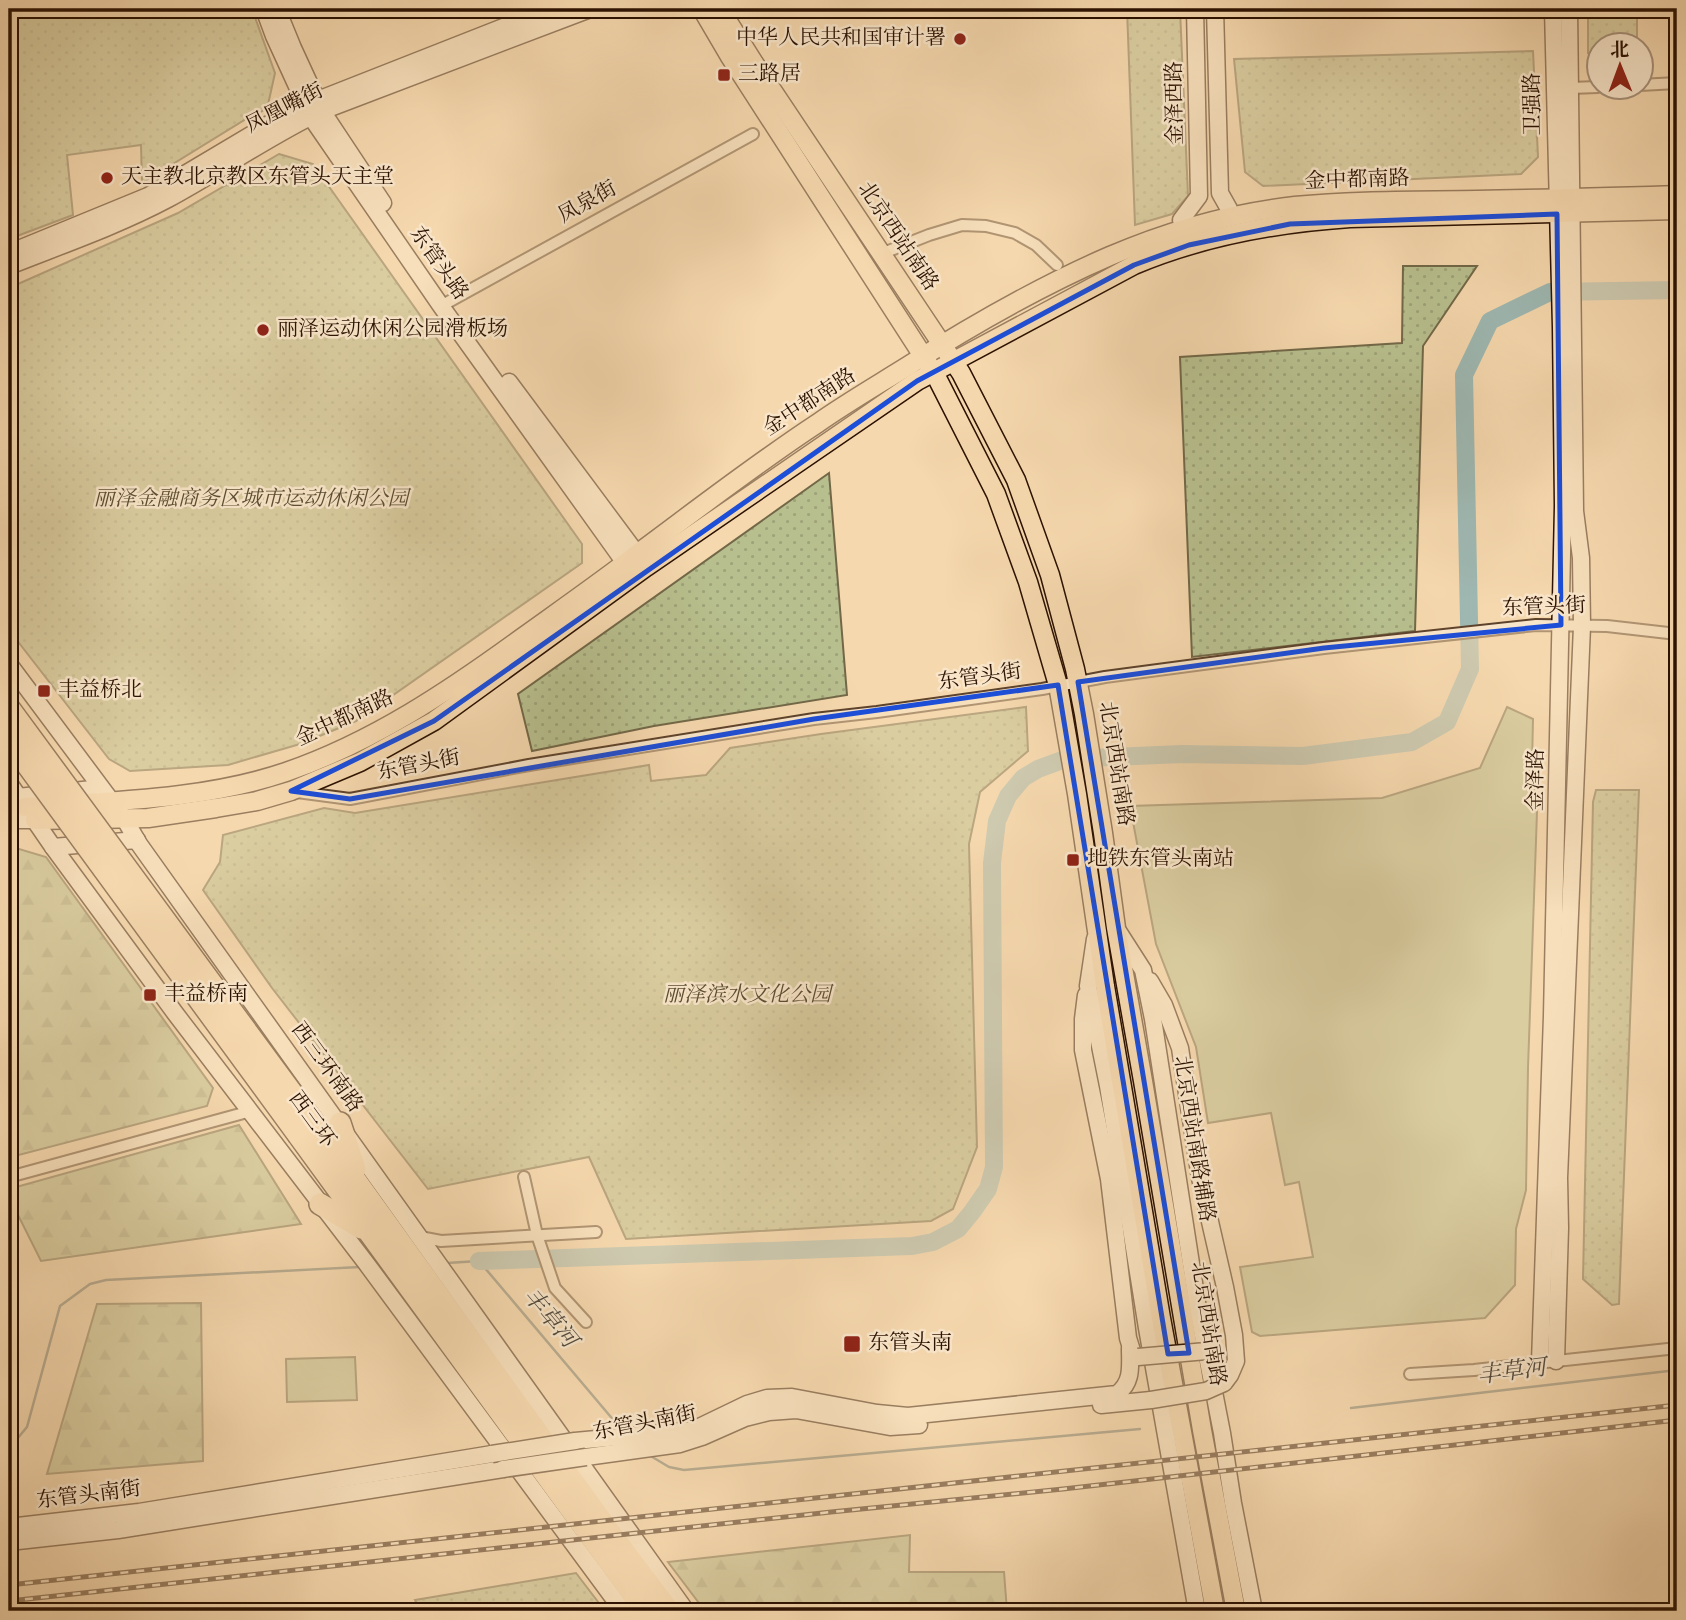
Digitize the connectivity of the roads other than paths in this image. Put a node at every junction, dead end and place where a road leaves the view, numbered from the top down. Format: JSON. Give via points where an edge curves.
{"nodes":[{"id":1,"x":264,"y":9,"type":"edge"},
{"id":2,"x":278,"y":9,"type":"edge"},
{"id":3,"x":549,"y":9,"type":"edge"},
{"id":4,"x":590,"y":9,"type":"edge"},
{"id":5,"x":702,"y":9,"type":"edge"},
{"id":6,"x":720,"y":9,"type":"edge"},
{"id":7,"x":1195,"y":9,"type":"edge"},
{"id":8,"x":1215,"y":9,"type":"edge"},
{"id":9,"x":1553,"y":9,"type":"edge"},
{"id":10,"x":1569,"y":9,"type":"edge"},
{"id":11,"x":1677,"y":83,"type":"edge"},
{"id":12,"x":1654,"y":84,"type":"edge"},
{"id":13,"x":1570,"y":88,"type":"junction"},
{"id":14,"x":1584,"y":88,"type":"edge"},
{"id":15,"x":313,"y":108,"type":"junction"},
{"id":16,"x":753,"y":134,"type":"dead end"},
{"id":17,"x":1677,"y":195,"type":"edge"},
{"id":18,"x":1564,"y":207,"type":"junction"},
{"id":19,"x":1229,"y":209,"type":"dead end"},
{"id":20,"x":1677,"y":210,"type":"edge"},
{"id":21,"x":1181,"y":220,"type":"dead end"},
{"id":22,"x":9,"y":253,"type":"edge"},
{"id":23,"x":881,"y":254,"type":"junction"},
{"id":24,"x":1057,"y":265,"type":"dead end"},
{"id":25,"x":9,"y":266,"type":"edge"},
{"id":26,"x":445,"y":304,"type":"junction"},
{"id":27,"x":1567,"y":327,"type":"junction"},
{"id":28,"x":943,"y":344,"type":"junction"},
{"id":29,"x":924,"y":356,"type":"junction"},
{"id":30,"x":954,"y":360,"type":"junction"},
{"id":31,"x":933,"y":372,"type":"junction"},
{"id":32,"x":631,"y":559,"type":"junction"},
{"id":33,"x":1561,"y":625,"type":"junction"},
{"id":34,"x":1582,"y":626,"type":"junction"},
{"id":35,"x":1677,"y":634,"type":"edge"},
{"id":36,"x":9,"y":664,"type":"edge"},
{"id":37,"x":1078,"y":682,"type":"junction"},
{"id":38,"x":1058,"y":685,"type":"junction"},
{"id":39,"x":9,"y":708,"type":"edge"},
{"id":40,"x":9,"y":740,"type":"edge"},
{"id":41,"x":291,"y":791,"type":"junction"},
{"id":42,"x":106,"y":794,"type":"junction"},
{"id":43,"x":19,"y":803,"type":"edge"},
{"id":44,"x":124,"y":818,"type":"junction"},
{"id":45,"x":9,"y":820,"type":"edge"},
{"id":46,"x":137,"y":840,"type":"junction"},
{"id":47,"x":53,"y":847,"type":"junction"},
{"id":48,"x":1116,"y":928,"type":"junction"},
{"id":49,"x":1097,"y":930,"type":"junction"},
{"id":50,"x":1143,"y":970,"type":"junction"},
{"id":51,"x":1088,"y":986,"type":"junction"},
{"id":52,"x":251,"y":1111,"type":"junction"},
{"id":53,"x":340,"y":1124,"type":"junction"},
{"id":54,"x":307,"y":1130,"type":"junction"},
{"id":55,"x":9,"y":1177,"type":"edge"},
{"id":56,"x":524,"y":1177,"type":"dead end"},
{"id":57,"x":361,"y":1188,"type":"junction"},
{"id":58,"x":320,"y":1205,"type":"junction"},
{"id":59,"x":369,"y":1232,"type":"junction"},
{"id":60,"x":596,"y":1232,"type":"dead end"},
{"id":61,"x":537,"y":1236,"type":"junction"},
{"id":62,"x":420,"y":1237,"type":"junction"},
{"id":63,"x":412,"y":1266,"type":"junction"},
{"id":64,"x":586,"y":1322,"type":"dead end"},
{"id":65,"x":1234,"y":1340,"type":"junction"},
{"id":66,"x":1677,"y":1349,"type":"edge"},
{"id":67,"x":1134,"y":1352,"type":"junction"},
{"id":68,"x":1548,"y":1361,"type":"junction"},
{"id":69,"x":1410,"y":1374,"type":"dead end"},
{"id":70,"x":648,"y":1441,"type":"junction"},
{"id":71,"x":9,"y":1527,"type":"edge"},
{"id":72,"x":601,"y":1536,"type":"junction"},
{"id":73,"x":9,"y":1542,"type":"edge"},
{"id":74,"x":623,"y":1611,"type":"edge"},
{"id":75,"x":645,"y":1611,"type":"edge"},
{"id":76,"x":669,"y":1611,"type":"edge"},
{"id":77,"x":686,"y":1611,"type":"edge"},
{"id":78,"x":1197,"y":1611,"type":"edge"},
{"id":79,"x":1215,"y":1611,"type":"edge"},
{"id":80,"x":1236,"y":1611,"type":"edge"},
{"id":81,"x":1254,"y":1611,"type":"edge"}],
"edges":[{"from":1,"to":15,"type":"street","name":"东管头路"},
{"from":2,"to":15,"type":"street","name":"东管头路"},
{"from":3,"to":15,"type":"street","name":"凤凰嘴街"},
{"from":4,"to":15,"type":"street","name":"凤凰嘴街"},
{"from":5,"to":29,"type":"main road","name":"北京西站南路"},
{"from":6,"to":23,"type":"main road","name":"北京西站南路"},
{"from":7,"to":21,"type":"street","name":"金泽西路","via":[[1199,196]]},
{"from":8,"to":19,"type":"street","name":"金泽西路","via":[[1220,193]]},
{"from":9,"to":18,"type":"street","name":"卫强路"},
{"from":10,"to":13,"type":"street","name":"卫强路"},
{"from":11,"to":12,"type":"street"},
{"from":13,"to":14,"type":"street"},
{"from":13,"to":18,"type":"street","name":"卫强路"},
{"from":15,"to":22,"type":"street","name":"凤凰嘴街","via":[[148,196]]},
{"from":15,"to":25,"type":"street","name":"凤凰嘴街","via":[[143,212]]},
{"from":15,"to":26,"type":"street","name":"东管头路"},
{"from":16,"to":26,"type":"street","name":"凤泉街"},
{"from":17,"to":18,"type":"main road","name":"金中都南路"},
{"from":18,"to":20,"type":"main road","name":"金中都南路"},
{"from":18,"to":27,"type":"street","name":"金泽路"},
{"from":18,"to":28,"type":"main road","name":"金中都南路","via":[[1346,202],[1231,217],[1111,255],[1031,293]]},
{"from":18,"to":30,"type":"main road","name":"金中都南路","via":[[1327,220],[1278,225],[1189,245],[1134,265]]},
{"from":23,"to":24,"type":"street","via":[[962,225],[986,226],[1015,233]]},
{"from":23,"to":28,"type":"main road","name":"北京西站南路"},
{"from":26,"to":32,"type":"street","name":"东管头路"},
{"from":27,"to":33,"type":"street","name":"金泽路"},
{"from":27,"to":34,"type":"street","name":"金泽路"},
{"from":28,"to":29,"type":"main road","name":"金中都南路"},
{"from":28,"to":30,"type":"main road","name":"北京西站南路"},
{"from":29,"to":31,"type":"main road","name":"北京西站南路"},
{"from":29,"to":32,"type":"main road","name":"金中都南路","via":[[819,422]]},
{"from":30,"to":31,"type":"main road","name":"金中都南路"},
{"from":30,"to":37,"type":"main road","name":"北京西站南路","via":[[1016,480],[1050,575]]},
{"from":31,"to":38,"type":"main road","name":"北京西站南路","via":[[996,494]]},
{"from":31,"to":41,"type":"main road","name":"金中都南路","via":[[657,559],[434,721],[360,762]]},
{"from":32,"to":42,"type":"main road","name":"金中都南路","via":[[472,674],[353,743],[287,771],[205,791]]},
{"from":33,"to":34,"type":"street","name":"东管头街"},
{"from":33,"to":37,"type":"street","name":"东管头街","via":[[1324,648]]},
{"from":33,"to":68,"type":"street","name":"金泽路"},
{"from":34,"to":35,"type":"street","name":"东管头街"},
{"from":34,"to":68,"type":"street","name":"金泽路","via":[[1560,1228]]},
{"from":36,"to":42,"type":"street","name":"西三环南路"},
{"from":37,"to":38,"type":"street","name":"东管头街"},
{"from":37,"to":48,"type":"main road","name":"北京西站南路"},
{"from":38,"to":41,"type":"street","name":"东管头街","via":[[814,719],[350,799]]},
{"from":38,"to":49,"type":"main road","name":"北京西站南路"},
{"from":39,"to":54,"type":"highway","name":"西三环","bridge":true},
{"from":40,"to":54,"type":"highway","name":"西三环","bridge":true},
{"from":41,"to":44,"type":"main road","name":"金中都南路","via":[[216,808]]},
{"from":42,"to":43,"type":"main road","name":"金中都南路"},
{"from":42,"to":44,"type":"street","name":"西三环南路"},
{"from":43,"to":44,"type":"main road","name":"金中都南路"},
{"from":43,"to":45,"type":"street"},
{"from":43,"to":47,"type":"street"},
{"from":44,"to":46,"type":"street","name":"西三环南路"},
{"from":46,"to":47,"type":"street"},
{"from":46,"to":53,"type":"street","name":"西三环南路"},
{"from":47,"to":52,"type":"street"},
{"from":48,"to":50,"type":"street","name":"北京西站南路辅路"},
{"from":48,"to":80,"type":"main road","name":"北京西站南路"},
{"from":49,"to":51,"type":"street"},
{"from":49,"to":79,"type":"main road","name":"北京西站南路"},
{"from":50,"to":65,"type":"street","name":"东管头南街","via":[[1164,1005],[1180,1048],[1200,1178]]},
{"from":50,"to":81,"type":"street","name":"北京西站南路辅路","via":[[1199,1315]]},
{"from":51,"to":67,"type":"street","name":"东管头南街","via":[[1083,1050],[1109,1179]]},
{"from":51,"to":78,"type":"street"},
{"from":52,"to":55,"type":"street"},
{"from":52,"to":58,"type":"street"},
{"from":53,"to":57,"type":"highway"},
{"from":53,"to":62,"type":"street","name":"西三环南路"},
{"from":54,"to":57,"type":"highway","name":"西三环"},
{"from":54,"to":59,"type":"highway","name":"西三环"},
{"from":56,"to":61,"type":"street"},
{"from":57,"to":63,"type":"highway","name":"西三环"},
{"from":58,"to":59,"type":"highway"},
{"from":58,"to":74,"type":"street"},
{"from":59,"to":63,"type":"highway","name":"西三环"},
{"from":60,"to":61,"type":"street"},
{"from":61,"to":62,"type":"street","via":[[440,1241]]},
{"from":61,"to":64,"type":"street","via":[[555,1288]]},
{"from":62,"to":63,"type":"street","name":"西三环南路"},
{"from":63,"to":72,"type":"highway","name":"西三环"},
{"from":63,"to":77,"type":"street","name":"西三环南路","via":[[446,1274]]},
{"from":65,"to":67,"type":"street","bridge":true,"via":[[1218,1350]]},
{"from":65,"to":70,"type":"street","name":"东管头南街","bridge":true,"via":[[1236,1362],[1230,1375],[1206,1391],[890,1427],[796,1410],[769,1412],[680,1444]]},
{"from":66,"to":68,"type":"street"},
{"from":67,"to":70,"type":"street","name":"东管头南街","via":[[1125,1388],[1117,1394],[908,1416],[792,1397],[767,1398],[692,1430]]},
{"from":68,"to":69,"type":"street"},
{"from":70,"to":71,"type":"street","name":"东管头南街","bridge":true,"via":[[617,1437],[575,1441],[139,1512]]},
{"from":70,"to":73,"type":"street","name":"东管头南街","bridge":true,"via":[[630,1450],[586,1457],[118,1530]]},
{"from":72,"to":75,"type":"highway"},
{"from":72,"to":76,"type":"highway"}]}
